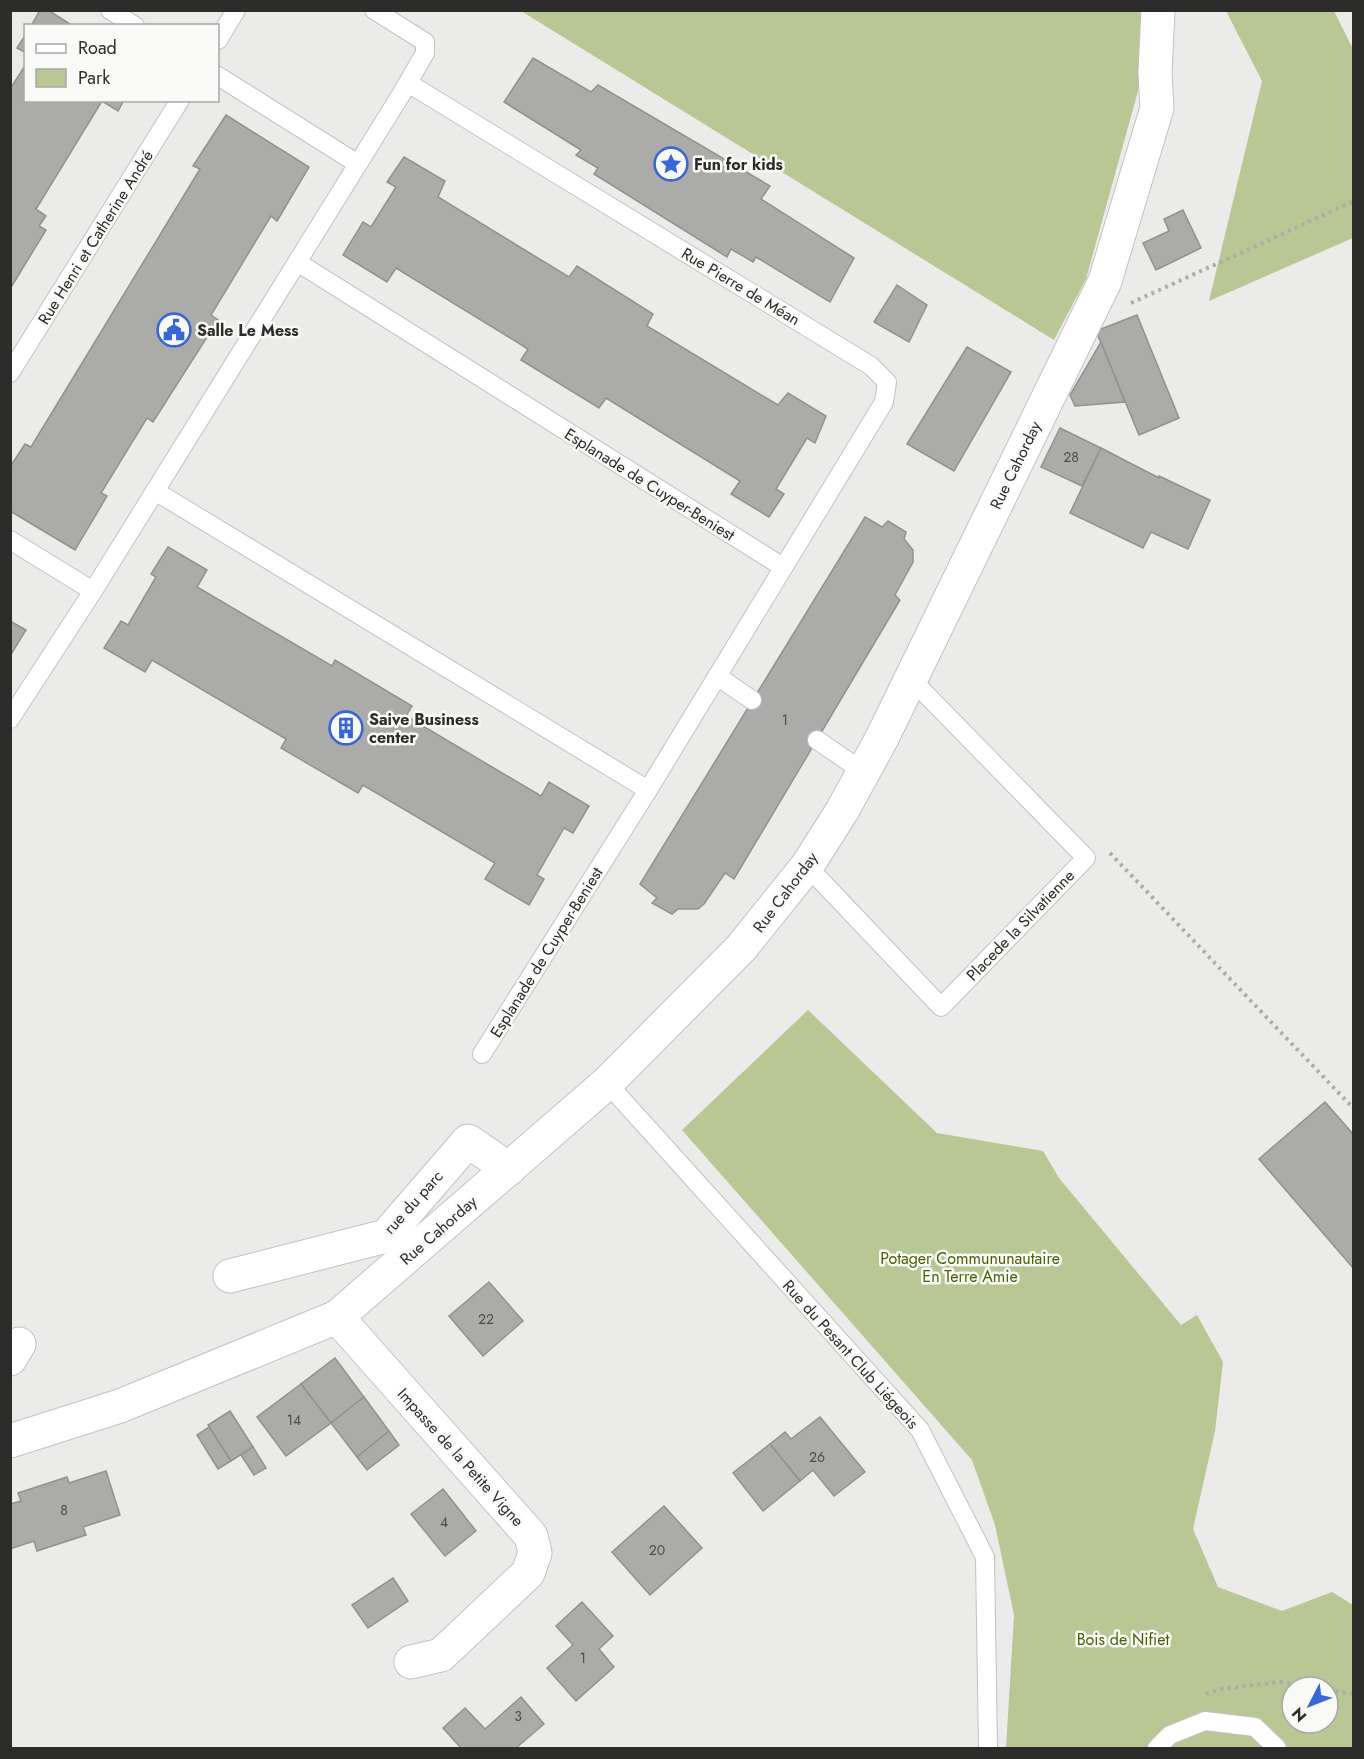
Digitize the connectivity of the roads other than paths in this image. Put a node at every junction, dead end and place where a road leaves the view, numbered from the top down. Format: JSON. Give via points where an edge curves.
{"nodes":[{"id":1,"x":110,"y":10,"type":"edge"},
{"id":2,"x":236,"y":10,"type":"edge"},
{"id":3,"x":374,"y":10,"type":"edge"},
{"id":4,"x":1158,"y":10,"type":"edge"},
{"id":5,"x":132,"y":24,"type":"edge"},
{"id":6,"x":219,"y":38,"type":"edge"},
{"id":7,"x":219,"y":77,"type":"edge"},
{"id":8,"x":408,"y":83,"type":"junction"},
{"id":9,"x":179,"y":102,"type":"edge"},
{"id":10,"x":358,"y":164,"type":"junction"},
{"id":11,"x":297,"y":262,"type":"junction"},
{"id":12,"x":10,"y":372,"type":"edge"},
{"id":13,"x":155,"y":491,"type":"junction"},
{"id":14,"x":10,"y":540,"type":"edge"},
{"id":15,"x":783,"y":567,"type":"junction"},
{"id":16,"x":93,"y":591,"type":"junction"},
{"id":17,"x":717,"y":676,"type":"junction"},
{"id":18,"x":911,"y":678,"type":"junction"},
{"id":19,"x":752,"y":700,"type":"dead end"},
{"id":20,"x":10,"y":719,"type":"edge"},
{"id":21,"x":817,"y":740,"type":"dead end"},
{"id":22,"x":862,"y":771,"type":"junction"},
{"id":23,"x":648,"y":790,"type":"junction"},
{"id":24,"x":807,"y":866,"type":"junction"},
{"id":25,"x":482,"y":1054,"type":"dead end"},
{"id":26,"x":607,"y":1083,"type":"junction"},
{"id":27,"x":509,"y":1169,"type":"junction"},
{"id":28,"x":230,"y":1276,"type":"dead end"},
{"id":29,"x":337,"y":1317,"type":"junction"},
{"id":30,"x":10,"y":1441,"type":"edge"},
{"id":31,"x":411,"y":1662,"type":"dead end"},
{"id":32,"x":988,"y":1749,"type":"edge"},
{"id":33,"x":1157,"y":1749,"type":"edge"},
{"id":34,"x":1277,"y":1749,"type":"edge"}],
"edges":[{"from":1,"to":5,"type":"lane"},
{"from":2,"to":6,"type":"lane"},
{"from":3,"to":8,"type":"lane","via":[[425,42],[424,53]]},
{"from":4,"to":18,"type":"street","name":"Rue Cahorday","via":[[1157,108],[1105,281]]},
{"from":7,"to":10,"type":"lane"},
{"from":8,"to":10,"type":"lane"},
{"from":8,"to":15,"type":"lane","name":"Rue Pierre de Méan","via":[[871,366],[887,382],[884,402]]},
{"from":9,"to":12,"type":"lane","name":"Rue Henri et Catherine André"},
{"from":10,"to":11,"type":"lane"},
{"from":11,"to":13,"type":"lane"},
{"from":11,"to":15,"type":"lane","name":"Esplanade de Cuyper-Beniest"},
{"from":13,"to":16,"type":"lane"},
{"from":13,"to":23,"type":"lane"},
{"from":14,"to":16,"type":"lane"},
{"from":15,"to":17,"type":"lane","name":"Esplanade de Cuyper-Beniest"},
{"from":16,"to":20,"type":"lane"},
{"from":17,"to":19,"type":"lane"},
{"from":17,"to":23,"type":"lane","name":"Esplanade de Cuyper-Beniest"},
{"from":18,"to":22,"type":"street","name":"Rue Cahorday"},
{"from":18,"to":24,"type":"lane","name":"Placede la Silvatienne","via":[[1086,858],[941,1007]]},
{"from":21,"to":22,"type":"lane"},
{"from":22,"to":24,"type":"street","name":"Rue Cahorday"},
{"from":23,"to":25,"type":"lane","name":"Esplanade de Cuyper-Beniest"},
{"from":24,"to":26,"type":"street","name":"Rue Cahorday","via":[[741,948]]},
{"from":26,"to":27,"type":"street","name":"Rue Cahorday"},
{"from":26,"to":32,"type":"lane","name":"Rue du Pesant Club Liégeois","via":[[920,1430],[985,1557]]},
{"from":27,"to":28,"type":"street","name":"rue du parc","via":[[468,1141],[386,1236]]},
{"from":27,"to":29,"type":"street","name":"Rue Cahorday"},
{"from":29,"to":30,"type":"street","name":"Rue Cahorday","via":[[120,1406]]},
{"from":29,"to":31,"type":"street","name":"Impasse de la Petite Vigne","via":[[531,1536],[535,1553],[528,1574],[441,1655]]},
{"from":33,"to":34,"type":"lane","via":[[1170,1735],[1205,1721],[1255,1727]]}]}
